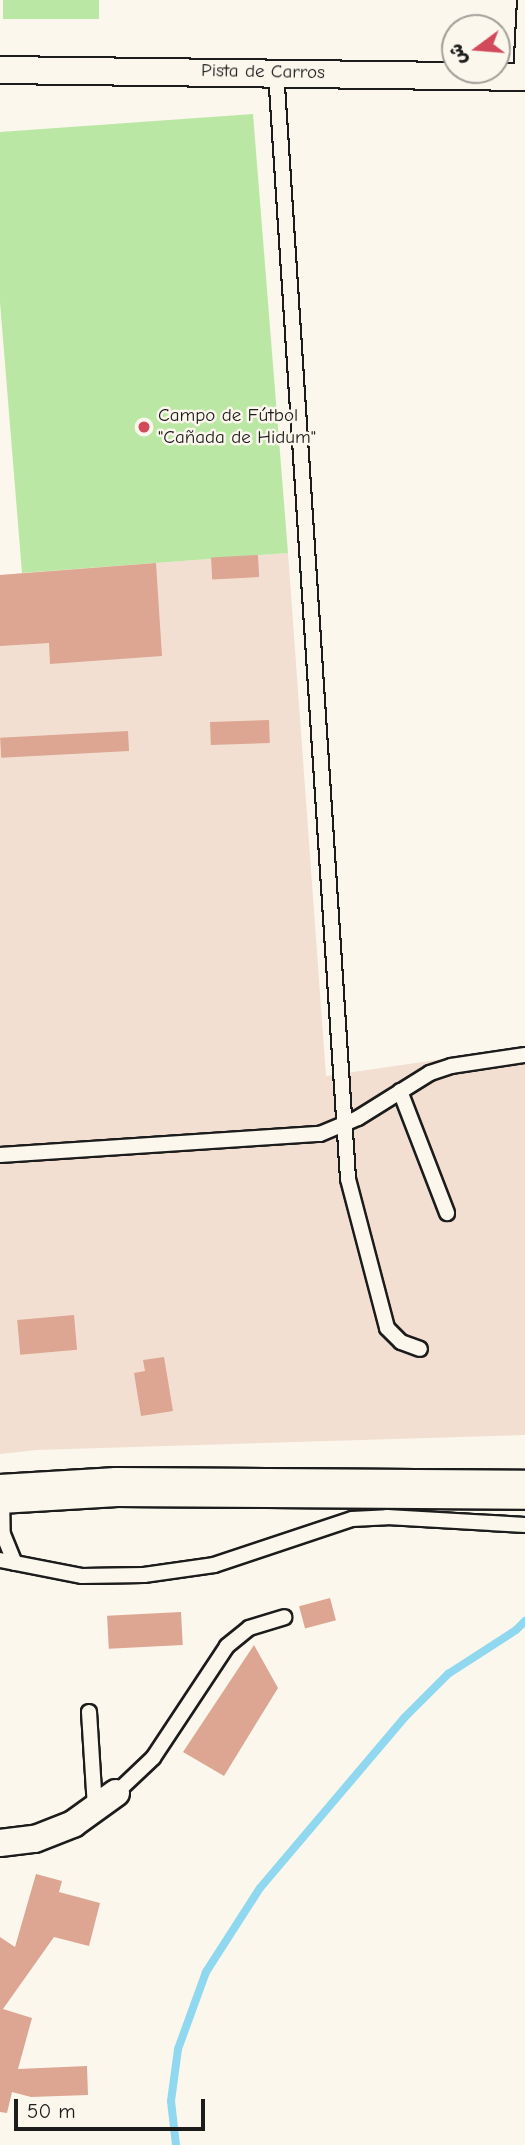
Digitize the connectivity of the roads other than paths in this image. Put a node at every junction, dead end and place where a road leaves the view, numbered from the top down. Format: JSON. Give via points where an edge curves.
{"nodes":[{"id":1,"x":525,"y":0,"type":"edge"},
{"id":2,"x":0,"y":69,"type":"edge"},
{"id":3,"x":276,"y":71,"type":"junction"},
{"id":4,"x":523,"y":77,"type":"edge"},
{"id":5,"x":525,"y":1055,"type":"edge"},
{"id":6,"x":400,"y":1091,"type":"junction"},
{"id":7,"x":343,"y":1126,"type":"junction"},
{"id":8,"x":0,"y":1156,"type":"edge"},
{"id":9,"x":447,"y":1213,"type":"dead end"},
{"id":10,"x":420,"y":1349,"type":"dead end"},
{"id":11,"x":1,"y":1494,"type":"edge"},
{"id":12,"x":521,"y":1513,"type":"edge"},
{"id":13,"x":0,"y":1560,"type":"edge"},
{"id":14,"x":15,"y":1563,"type":"junction"},
{"id":15,"x":284,"y":1617,"type":"dead end"},
{"id":16,"x":89,"y":1712,"type":"dead end"},
{"id":17,"x":105,"y":1801,"type":"junction"},
{"id":18,"x":0,"y":1843,"type":"edge"}],
"edges":[{"from":1,"to":4,"type":"lane"},
{"from":2,"to":3,"type":"street","name":"Pista de Carros"},
{"from":3,"to":4,"type":"street","name":"Pista de Carros"},
{"from":3,"to":7,"type":"lane"},
{"from":5,"to":6,"type":"lane","via":[[451,1066]]},
{"from":6,"to":7,"type":"lane"},
{"from":6,"to":9,"type":"lane"},
{"from":7,"to":8,"type":"lane","via":[[320,1134]]},
{"from":7,"to":10,"type":"lane","via":[[348,1179],[380,1309],[387,1328],[401,1342]]},
{"from":11,"to":12,"type":"main road","via":[[117,1487],[414,1488]]},
{"from":11,"to":14,"type":"lane","via":[[3,1534]]},
{"from":12,"to":14,"type":"lane","via":[[352,1519],[214,1565],[144,1575],[82,1576]]},
{"from":13,"to":14,"type":"lane"},
{"from":15,"to":17,"type":"lane","via":[[249,1628],[227,1646],[153,1758]]},
{"from":16,"to":17,"type":"lane"},
{"from":17,"to":18,"type":"street","via":[[73,1824],[35,1839]]}]}
